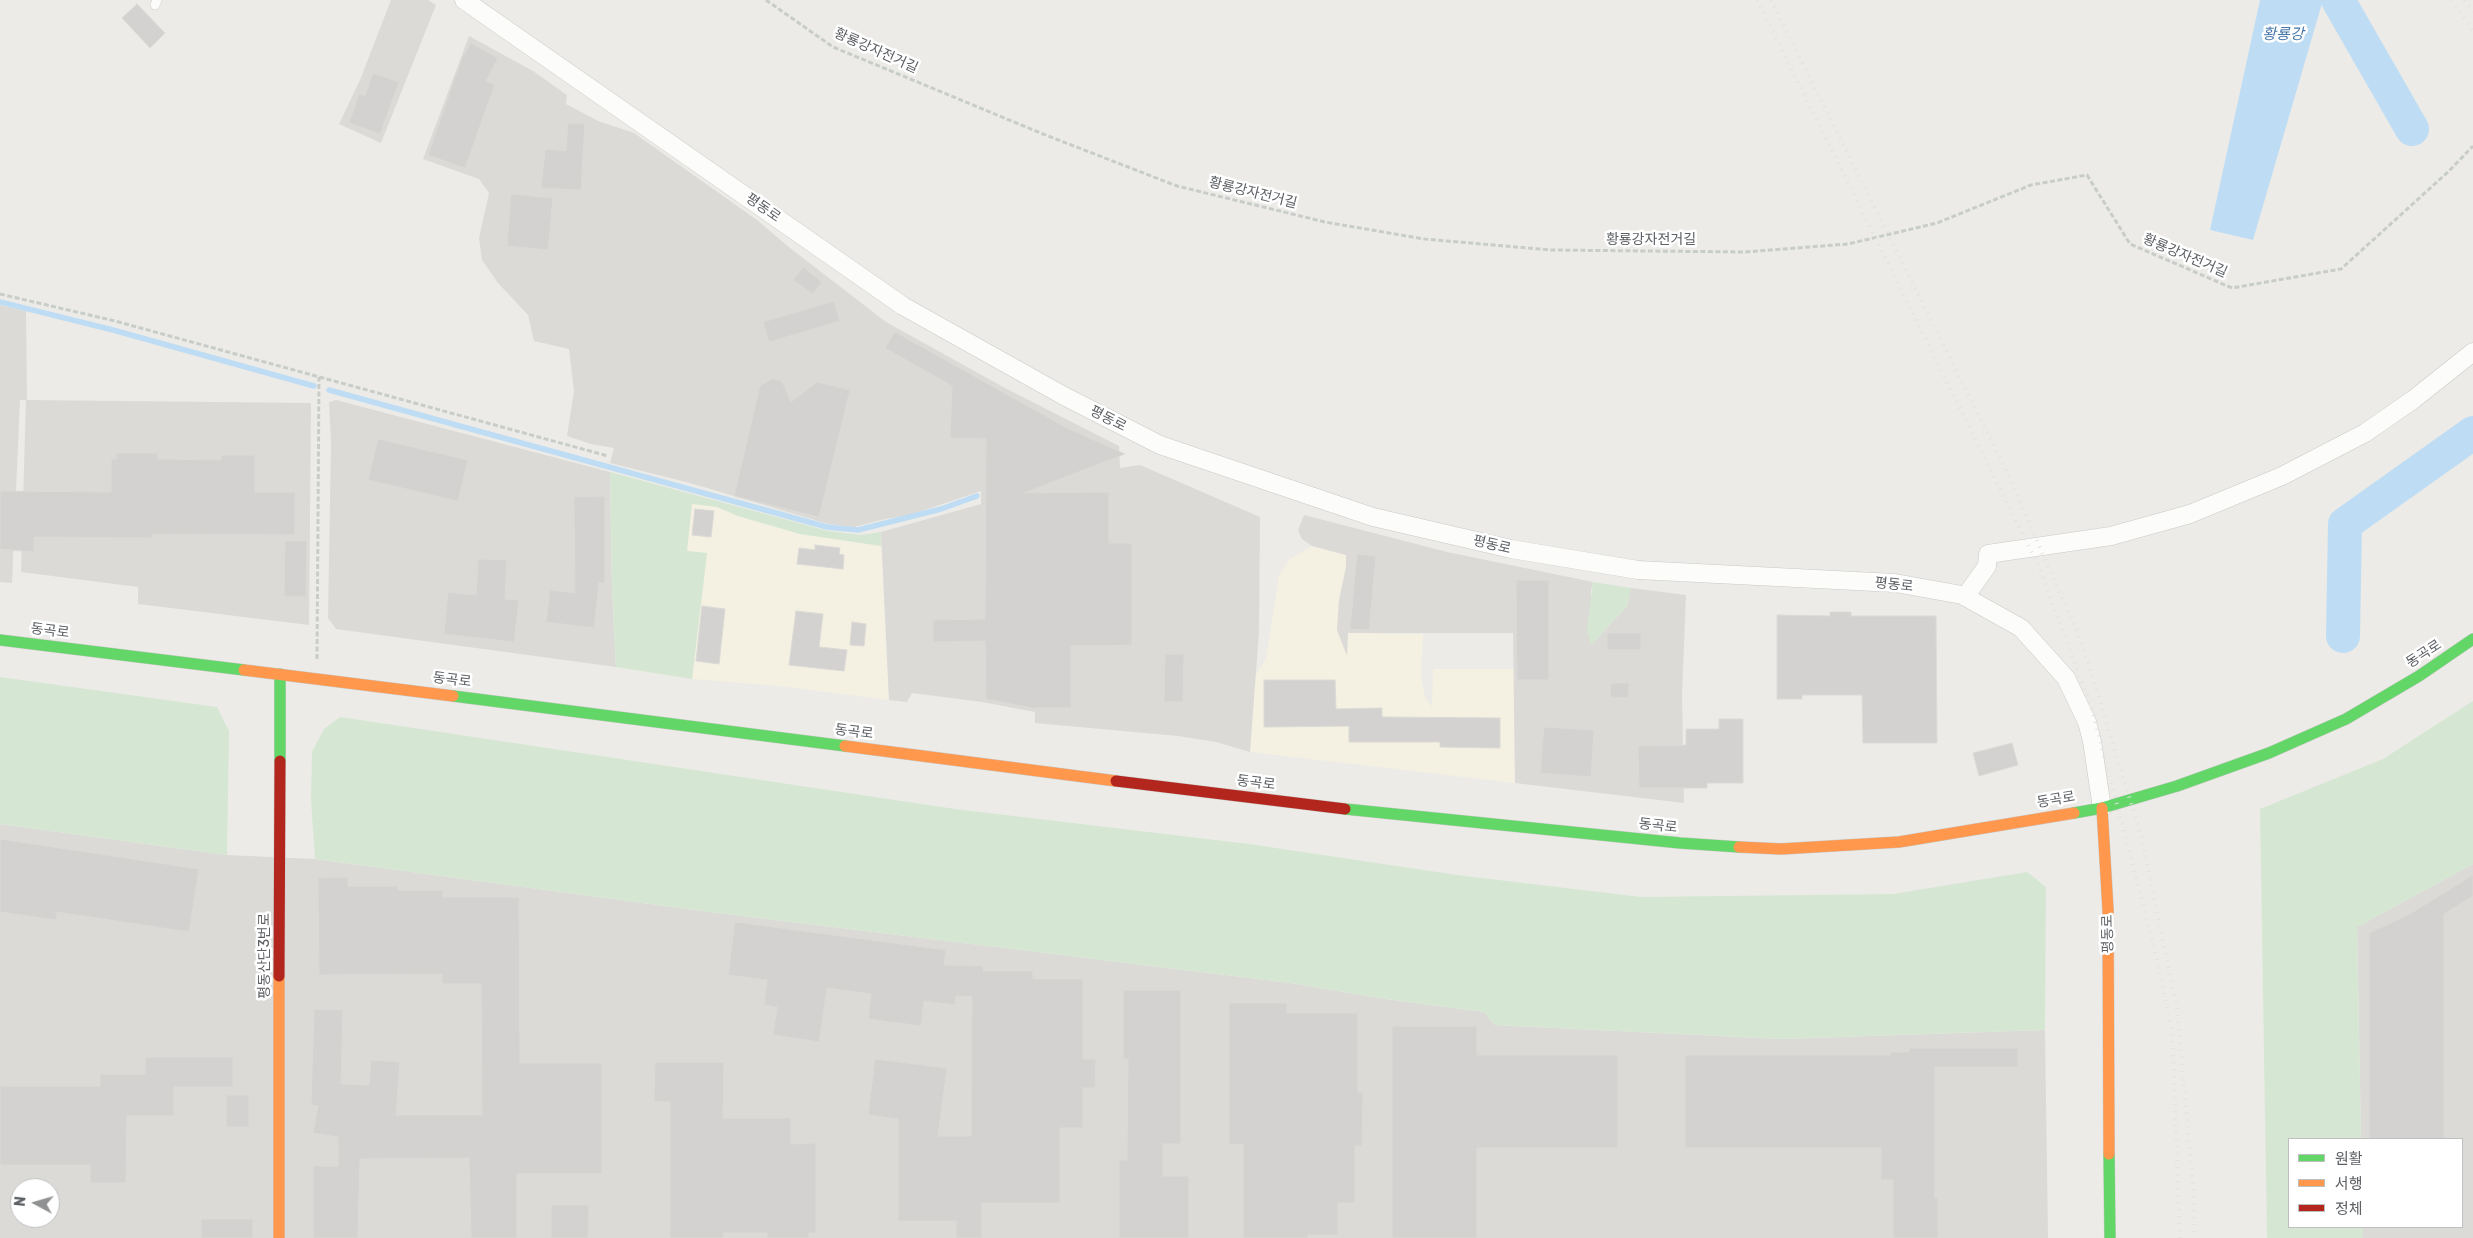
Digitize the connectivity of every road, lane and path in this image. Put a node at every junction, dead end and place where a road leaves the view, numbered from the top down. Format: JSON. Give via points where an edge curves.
{"nodes":[{"id":1,"x":464,"y":0,"type":"edge"},
{"id":2,"x":766,"y":0,"type":"edge"},
{"id":3,"x":2473,"y":146,"type":"edge"},
{"id":4,"x":0,"y":294,"type":"edge"},
{"id":5,"x":2473,"y":352,"type":"edge"},
{"id":6,"x":319,"y":377,"type":"junction"},
{"id":7,"x":608,"y":456,"type":"dead end"},
{"id":8,"x":1965,"y":597,"type":"junction"},
{"id":9,"x":2473,"y":639,"type":"edge"},
{"id":10,"x":0,"y":640,"type":"edge"},
{"id":11,"x":280,"y":674,"type":"junction"},
{"id":12,"x":317,"y":678,"type":"junction"},
{"id":13,"x":2102,"y":808,"type":"junction"},
{"id":14,"x":279,"y":1238,"type":"edge"},
{"id":15,"x":2110,"y":1238,"type":"edge"}],
"edges":[{"from":1,"to":8,"type":"street","name":"평동로","via":[[903,306],[1064,396],[1160,445],[1373,517],[1511,549],[1638,570],[1895,584]]},
{"from":2,"to":3,"type":"path","name":"황룡강자전거길","via":[[833,47],[1177,186],[1325,222],[1434,240],[1561,250],[1745,252],[1848,244],[1937,223],[2031,185],[2087,175],[2130,244],[2232,288],[2341,269]]},
{"from":4,"to":6,"type":"path","via":[[115,321]]},
{"from":5,"to":8,"type":"street","via":[[2365,433],[2282,476],[2190,514],[2111,536],[1988,554],[1987,566]]},
{"from":6,"to":7,"type":"path"},
{"from":6,"to":12,"type":"path"},
{"from":8,"to":13,"type":"street","name":"평동로","via":[[2021,628],[2066,678],[2087,722]]},
{"from":9,"to":13,"type":"main road","name":"동곡로","via":[[2419,676],[2346,719],[2269,753],[2177,786]]},
{"from":10,"to":11,"type":"main road","name":"동곡로"},
{"from":11,"to":12,"type":"main road","name":"동곡로"},
{"from":11,"to":14,"type":"main road","name":"평동산단3번로"},
{"from":12,"to":13,"type":"main road","name":"동곡로","via":[[1324,807],[1680,844],[1781,849],[1899,842]]},
{"from":13,"to":15,"type":"main road","name":"평동로","via":[[2108,910]]}]}
